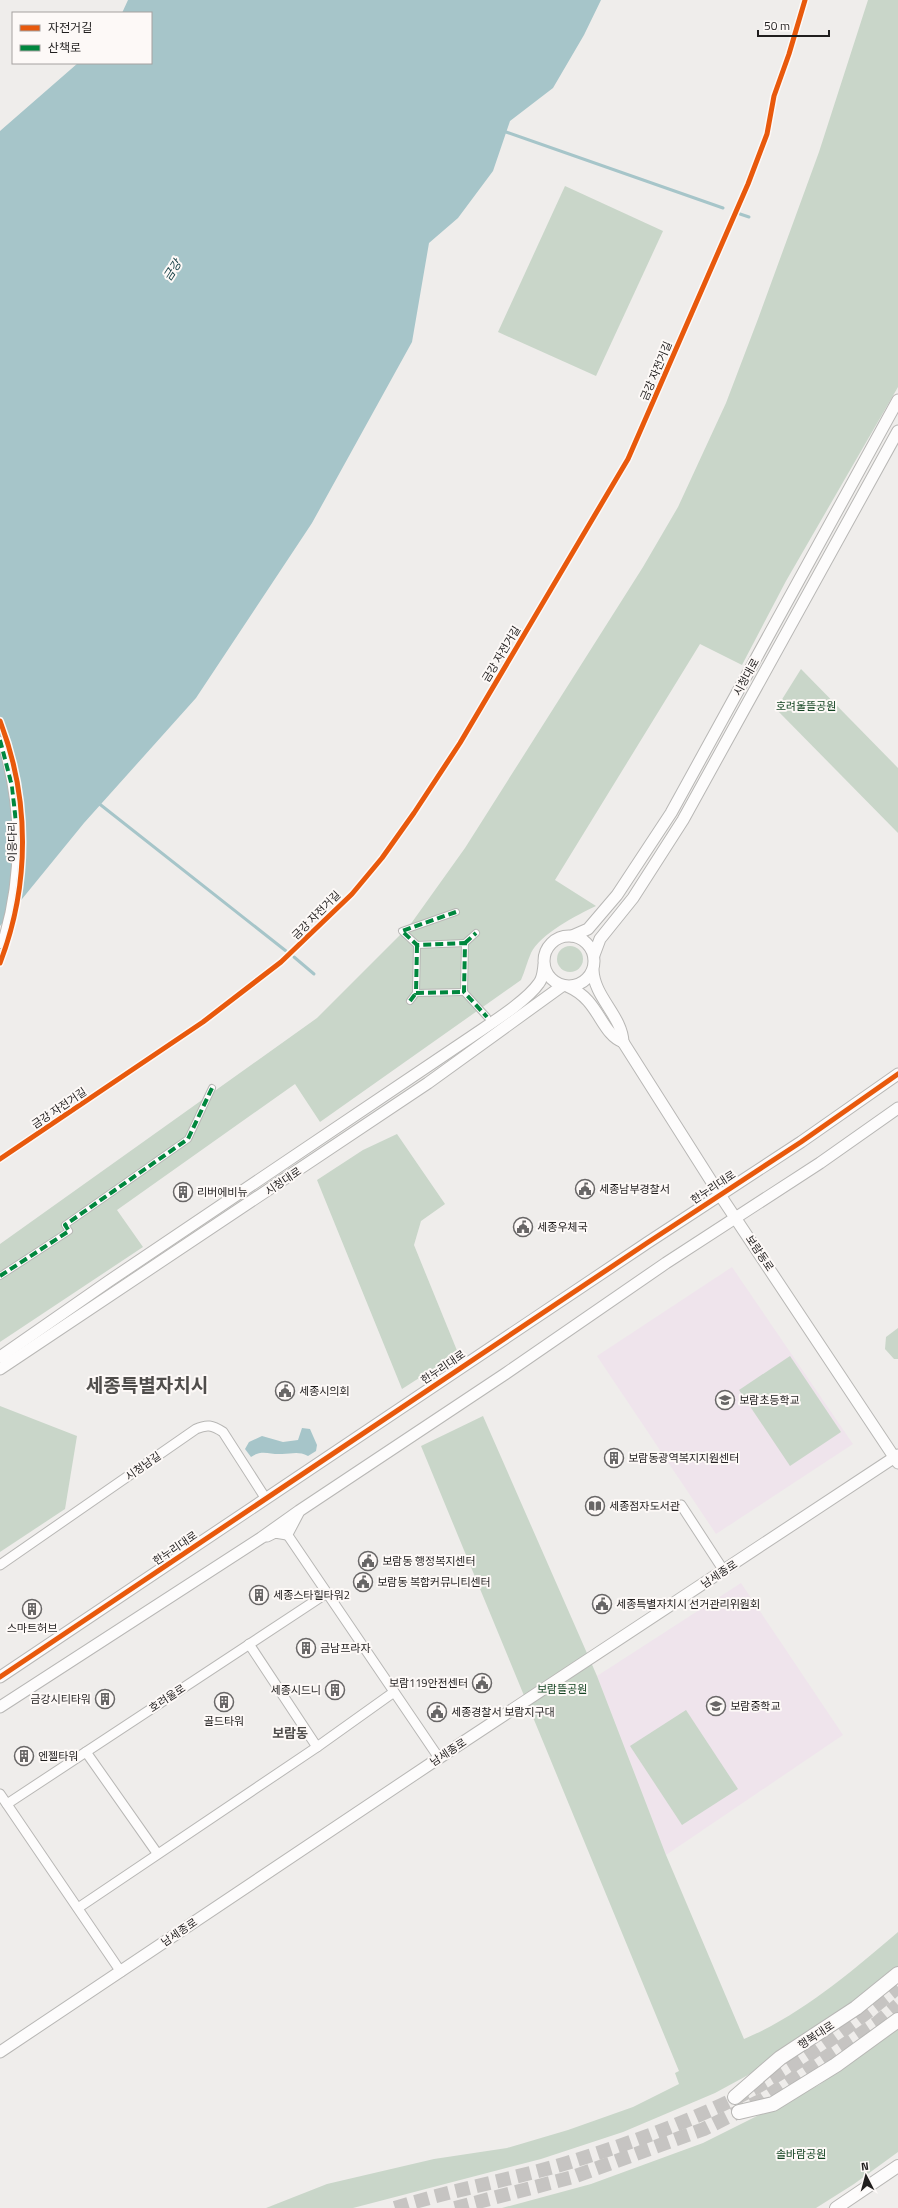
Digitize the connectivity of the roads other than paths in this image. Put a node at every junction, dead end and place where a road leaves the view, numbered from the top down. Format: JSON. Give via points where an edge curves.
{"nodes":[{"id":1,"x":898,"y":400,"type":"edge"},
{"id":2,"x":898,"y":431,"type":"edge"},
{"id":3,"x":0,"y":740,"type":"edge"},
{"id":4,"x":456,"y":912,"type":"dead end"},
{"id":5,"x":476,"y":933,"type":"dead end"},
{"id":6,"x":572,"y":936,"type":"junction"},
{"id":7,"x":465,"y":943,"type":"junction"},
{"id":8,"x":417,"y":944,"type":"junction"},
{"id":9,"x":0,"y":945,"type":"edge"},
{"id":10,"x":594,"y":955,"type":"junction"},
{"id":11,"x":544,"y":965,"type":"junction"},
{"id":12,"x":593,"y":970,"type":"junction"},
{"id":13,"x":565,"y":986,"type":"junction"},
{"id":14,"x":464,"y":992,"type":"junction"},
{"id":15,"x":416,"y":993,"type":"junction"},
{"id":16,"x":410,"y":1001,"type":"dead end"},
{"id":17,"x":487,"y":1017,"type":"dead end"},
{"id":18,"x":623,"y":1042,"type":"junction"},
{"id":19,"x":898,"y":1074,"type":"edge"},
{"id":20,"x":212,"y":1088,"type":"dead end"},
{"id":21,"x":898,"y":1108,"type":"edge"},
{"id":22,"x":720,"y":1194,"type":"junction"},
{"id":23,"x":736,"y":1217,"type":"junction"},
{"id":24,"x":0,"y":1276,"type":"edge"},
{"id":25,"x":0,"y":1357,"type":"edge"},
{"id":26,"x":0,"y":1370,"type":"edge"},
{"id":27,"x":897,"y":1459,"type":"edge"},
{"id":28,"x":266,"y":1499,"type":"junction"},
{"id":29,"x":681,"y":1505,"type":"dead end"},
{"id":30,"x":299,"y":1511,"type":"junction"},
{"id":31,"x":287,"y":1534,"type":"junction"},
{"id":32,"x":261,"y":1538,"type":"junction"},
{"id":33,"x":0,"y":1565,"type":"edge"},
{"id":34,"x":724,"y":1571,"type":"junction"},
{"id":35,"x":327,"y":1593,"type":"junction"},
{"id":36,"x":249,"y":1644,"type":"junction"},
{"id":37,"x":0,"y":1677,"type":"edge"},
{"id":38,"x":394,"y":1692,"type":"junction"},
{"id":39,"x":0,"y":1707,"type":"edge"},
{"id":40,"x":317,"y":1747,"type":"junction"},
{"id":41,"x":86,"y":1752,"type":"junction"},
{"id":42,"x":439,"y":1758,"type":"junction"},
{"id":43,"x":0,"y":1794,"type":"edge"},
{"id":44,"x":7,"y":1804,"type":"junction"},
{"id":45,"x":157,"y":1854,"type":"junction"},
{"id":46,"x":78,"y":1908,"type":"junction"},
{"id":47,"x":121,"y":1972,"type":"junction"},
{"id":48,"x":898,"y":1974,"type":"edge"},
{"id":49,"x":898,"y":2020,"type":"edge"},
{"id":50,"x":0,"y":2052,"type":"edge"},
{"id":51,"x":735,"y":2097,"type":"dead end"},
{"id":52,"x":739,"y":2112,"type":"dead end"},
{"id":53,"x":898,"y":2166,"type":"edge"},
{"id":54,"x":836,"y":2208,"type":"edge"}],
"edges":[{"from":1,"to":6,"type":"street","name":"시청대로","via":[[664,824],[617,895],[588,929]]},
{"from":2,"to":10,"type":"street","name":"시청대로","via":[[683,820],[633,898],[600,938]]},
{"from":3,"to":9,"type":"street","name":"이응다리","via":[[12,786],[16,846],[11,901]]},
{"from":4,"to":8,"type":"street","via":[[402,931]]},
{"from":5,"to":7,"type":"street"},
{"from":6,"to":10,"type":"street","via":[[586,942]]},
{"from":6,"to":11,"type":"street","via":[[564,936],[551,944],[544,958]]},
{"from":7,"to":8,"type":"street"},
{"from":7,"to":14,"type":"street"},
{"from":8,"to":15,"type":"street"},
{"from":10,"to":12,"type":"street"},
{"from":11,"to":13,"type":"street","via":[[550,978]]},
{"from":11,"to":25,"type":"street","name":"시청대로","via":[[539,984],[468,1039]]},
{"from":12,"to":13,"type":"street","via":[[584,983]]},
{"from":12,"to":18,"type":"street","via":[[594,982],[622,1032]]},
{"from":13,"to":18,"type":"street","via":[[580,992],[593,1005],[614,1039]]},
{"from":13,"to":26,"type":"street","name":"시청대로","via":[[428,1083]]},
{"from":14,"to":15,"type":"street"},
{"from":14,"to":17,"type":"street"},
{"from":15,"to":16,"type":"street"},
{"from":18,"to":22,"type":"street","name":"보람동로"},
{"from":19,"to":22,"type":"street","name":"한누리대로","via":[[801,1142]]},
{"from":20,"to":24,"type":"street","via":[[188,1139],[65,1225],[69,1231]]},
{"from":21,"to":23,"type":"street","via":[[820,1163]]},
{"from":22,"to":23,"type":"street","name":"보람동로"},
{"from":22,"to":28,"type":"street","name":"한누리대로"},
{"from":23,"to":27,"type":"street","name":"보람동로"},
{"from":23,"to":30,"type":"street"},
{"from":27,"to":34,"type":"street","name":"남세종로"},
{"from":28,"to":33,"type":"street","name":"시청남길","via":[[223,1432],[213,1425],[205,1425]]},
{"from":28,"to":37,"type":"street","name":"한누리대로"},
{"from":29,"to":34,"type":"street"},
{"from":30,"to":31,"type":"street"},
{"from":30,"to":32,"type":"street"},
{"from":31,"to":32,"type":"street","via":[[275,1532]]},
{"from":31,"to":35,"type":"street"},
{"from":32,"to":39,"type":"street"},
{"from":34,"to":42,"type":"street","name":"남세종로"},
{"from":35,"to":36,"type":"street","name":"호려울로"},
{"from":35,"to":38,"type":"street"},
{"from":36,"to":40,"type":"street"},
{"from":36,"to":41,"type":"street","name":"호려울로"},
{"from":38,"to":40,"type":"street"},
{"from":38,"to":42,"type":"street"},
{"from":40,"to":45,"type":"street"},
{"from":41,"to":44,"type":"street","name":"호려울로"},
{"from":41,"to":45,"type":"street"},
{"from":42,"to":47,"type":"street","name":"남세종로"},
{"from":43,"to":44,"type":"street"},
{"from":44,"to":46,"type":"street"},
{"from":45,"to":46,"type":"street"},
{"from":46,"to":47,"type":"street"},
{"from":47,"to":50,"type":"street","name":"남세종로"},
{"from":48,"to":51,"type":"highway","name":"행복대로","via":[[856,2008],[780,2058]]},
{"from":49,"to":52,"type":"highway","via":[[836,2065],[773,2104]]},
{"from":53,"to":54,"type":"main road"}]}
